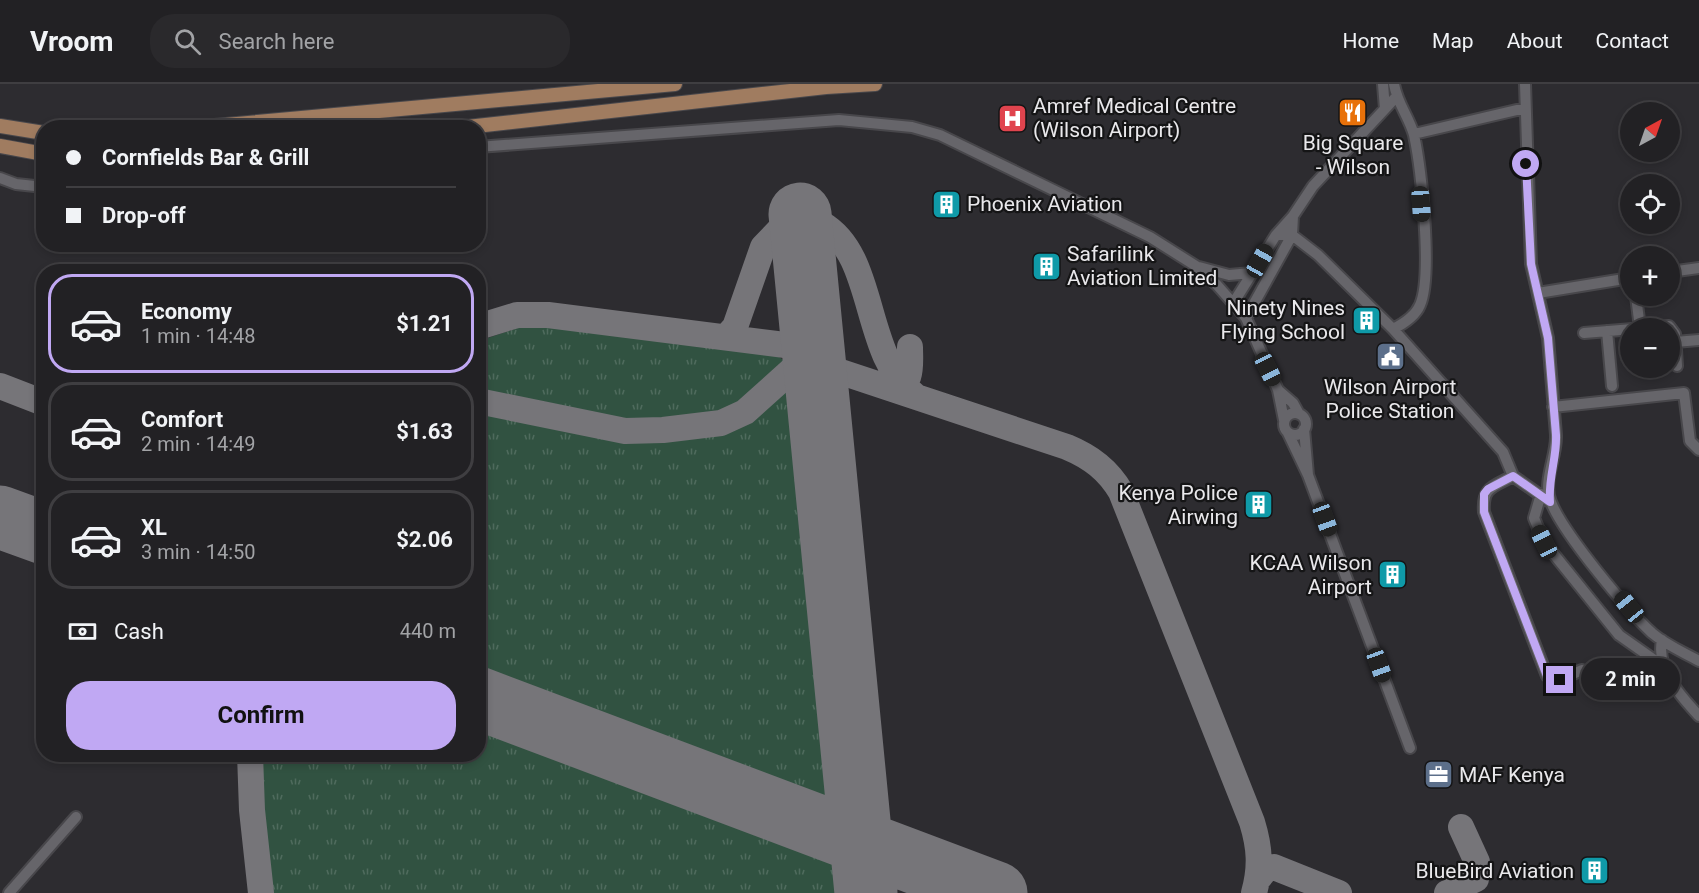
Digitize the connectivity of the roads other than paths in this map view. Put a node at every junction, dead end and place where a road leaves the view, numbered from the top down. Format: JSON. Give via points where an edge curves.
{"nodes":[{"id":1,"x":672,"y":84,"type":"edge"},
{"id":2,"x":875,"y":84,"type":"edge"},
{"id":3,"x":1383,"y":84,"type":"edge"},
{"id":4,"x":1394,"y":84,"type":"edge"},
{"id":5,"x":1525,"y":84,"type":"edge"},
{"id":6,"x":1396,"y":97,"type":"junction"},
{"id":7,"x":676,"y":103,"type":"junction"},
{"id":8,"x":1525,"y":108,"type":"junction"},
{"id":9,"x":1385,"y":109,"type":"junction"},
{"id":10,"x":279,"y":120,"type":"edge"},
{"id":11,"x":486,"y":125,"type":"edge"},
{"id":12,"x":0,"y":126,"type":"edge"},
{"id":13,"x":36,"y":132,"type":"edge"},
{"id":14,"x":1414,"y":134,"type":"junction"},
{"id":15,"x":0,"y":146,"type":"edge"},
{"id":16,"x":486,"y":146,"type":"edge"},
{"id":17,"x":36,"y":153,"type":"edge"},
{"id":18,"x":0,"y":178,"type":"edge"},
{"id":19,"x":36,"y":186,"type":"edge"},
{"id":20,"x":1293,"y":216,"type":"junction"},
{"id":21,"x":1276,"y":235,"type":"junction"},
{"id":22,"x":1292,"y":235,"type":"junction"},
{"id":23,"x":1196,"y":266,"type":"junction"},
{"id":24,"x":1699,"y":268,"type":"edge"},
{"id":25,"x":1680,"y":271,"type":"edge"},
{"id":26,"x":1252,"y":273,"type":"junction"},
{"id":27,"x":1620,"y":280,"type":"edge"},
{"id":28,"x":1538,"y":293,"type":"junction"},
{"id":29,"x":1233,"y":302,"type":"junction"},
{"id":30,"x":1246,"y":318,"type":"junction"},
{"id":31,"x":1393,"y":329,"type":"junction"},
{"id":32,"x":1620,"y":329,"type":"edge"},
{"id":33,"x":1607,"y":331,"type":"junction"},
{"id":34,"x":1584,"y":333,"type":"dead end"},
{"id":35,"x":1699,"y":340,"type":"edge"},
{"id":36,"x":1680,"y":342,"type":"edge"},
{"id":37,"x":1612,"y":386,"type":"dead end"},
{"id":38,"x":1278,"y":390,"type":"junction"},
{"id":39,"x":1553,"y":407,"type":"junction"},
{"id":40,"x":1299,"y":414,"type":"junction"},
{"id":41,"x":1284,"y":420,"type":"junction"},
{"id":42,"x":1304,"y":429,"type":"junction"},
{"id":43,"x":1288,"y":433,"type":"junction"},
{"id":44,"x":1699,"y":450,"type":"edge"},
{"id":45,"x":1308,"y":475,"type":"junction"},
{"id":46,"x":1513,"y":476,"type":"junction"},
{"id":47,"x":1541,"y":494,"type":"junction"},
{"id":48,"x":1550,"y":502,"type":"junction"},
{"id":49,"x":1662,"y":640,"type":"junction"},
{"id":50,"x":1699,"y":661,"type":"edge"},
{"id":51,"x":1663,"y":666,"type":"junction"},
{"id":52,"x":1582,"y":670,"type":"dead end"},
{"id":53,"x":1699,"y":716,"type":"edge"},
{"id":54,"x":1410,"y":748,"type":"dead end"},
{"id":55,"x":76,"y":817,"type":"dead end"},
{"id":56,"x":9,"y":893,"type":"edge"}],
"edges":[{"from":1,"to":7,"type":"street"},
{"from":1,"to":10,"type":"main road"},
{"from":2,"to":7,"type":"main road"},
{"from":3,"to":9,"type":"street"},
{"from":4,"to":6,"type":"street"},
{"from":5,"to":8,"type":"street"},
{"from":6,"to":9,"type":"street"},
{"from":6,"to":14,"type":"street"},
{"from":7,"to":11,"type":"main road"},
{"from":8,"to":14,"type":"street"},
{"from":8,"to":28,"type":"street","via":[[1531,264]]},
{"from":9,"to":20,"type":"street","via":[[1313,186]]},
{"from":12,"to":13,"type":"main road"},
{"from":14,"to":31,"type":"street","via":[[1425,283],[1419,308]]},
{"from":15,"to":17,"type":"main road"},
{"from":16,"to":23,"type":"street","via":[[839,120],[912,127],[940,135],[1089,207],[1150,237]]},
{"from":18,"to":19,"type":"street"},
{"from":20,"to":21,"type":"street"},
{"from":20,"to":22,"type":"street"},
{"from":21,"to":22,"type":"street"},
{"from":21,"to":26,"type":"street"},
{"from":22,"to":30,"type":"street"},
{"from":22,"to":31,"type":"street","via":[[1318,255]]},
{"from":23,"to":26,"type":"street","via":[[1229,275]]},
{"from":23,"to":29,"type":"street"},
{"from":24,"to":25,"type":"street"},
{"from":26,"to":29,"type":"street"},
{"from":27,"to":28,"type":"street"},
{"from":28,"to":39,"type":"street","via":[[1548,338]]},
{"from":29,"to":30,"type":"street"},
{"from":30,"to":38,"type":"street"},
{"from":31,"to":46,"type":"street","via":[[1503,452]]},
{"from":32,"to":33,"type":"street"},
{"from":33,"to":34,"type":"street"},
{"from":33,"to":37,"type":"street"},
{"from":35,"to":36,"type":"street"},
{"from":38,"to":40,"type":"street","via":[[1293,402]]},
{"from":38,"to":41,"type":"street"},
{"from":39,"to":44,"type":"street","via":[[1684,393],[1690,441]]},
{"from":39,"to":48,"type":"street","via":[[1557,450],[1550,477]]},
{"from":40,"to":41,"type":"street","via":[[1292,413]]},
{"from":40,"to":42,"type":"street","via":[[1305,419]]},
{"from":41,"to":43,"type":"street"},
{"from":42,"to":43,"type":"street","via":[[1295,435]]},
{"from":42,"to":45,"type":"street"},
{"from":43,"to":45,"type":"street"},
{"from":45,"to":54,"type":"street"},
{"from":46,"to":47,"type":"street"},
{"from":46,"to":52,"type":"street","via":[[1488,489],[1484,494],[1484,512],[1547,676],[1555,682]]},
{"from":47,"to":48,"type":"street"},
{"from":47,"to":51,"type":"street","via":[[1534,518],[1544,542],[1619,634]]},
{"from":48,"to":49,"type":"street","via":[[1578,545],[1638,618]]},
{"from":49,"to":50,"type":"street"},
{"from":49,"to":51,"type":"street"},
{"from":51,"to":53,"type":"street"},
{"from":55,"to":56,"type":"street"}]}
